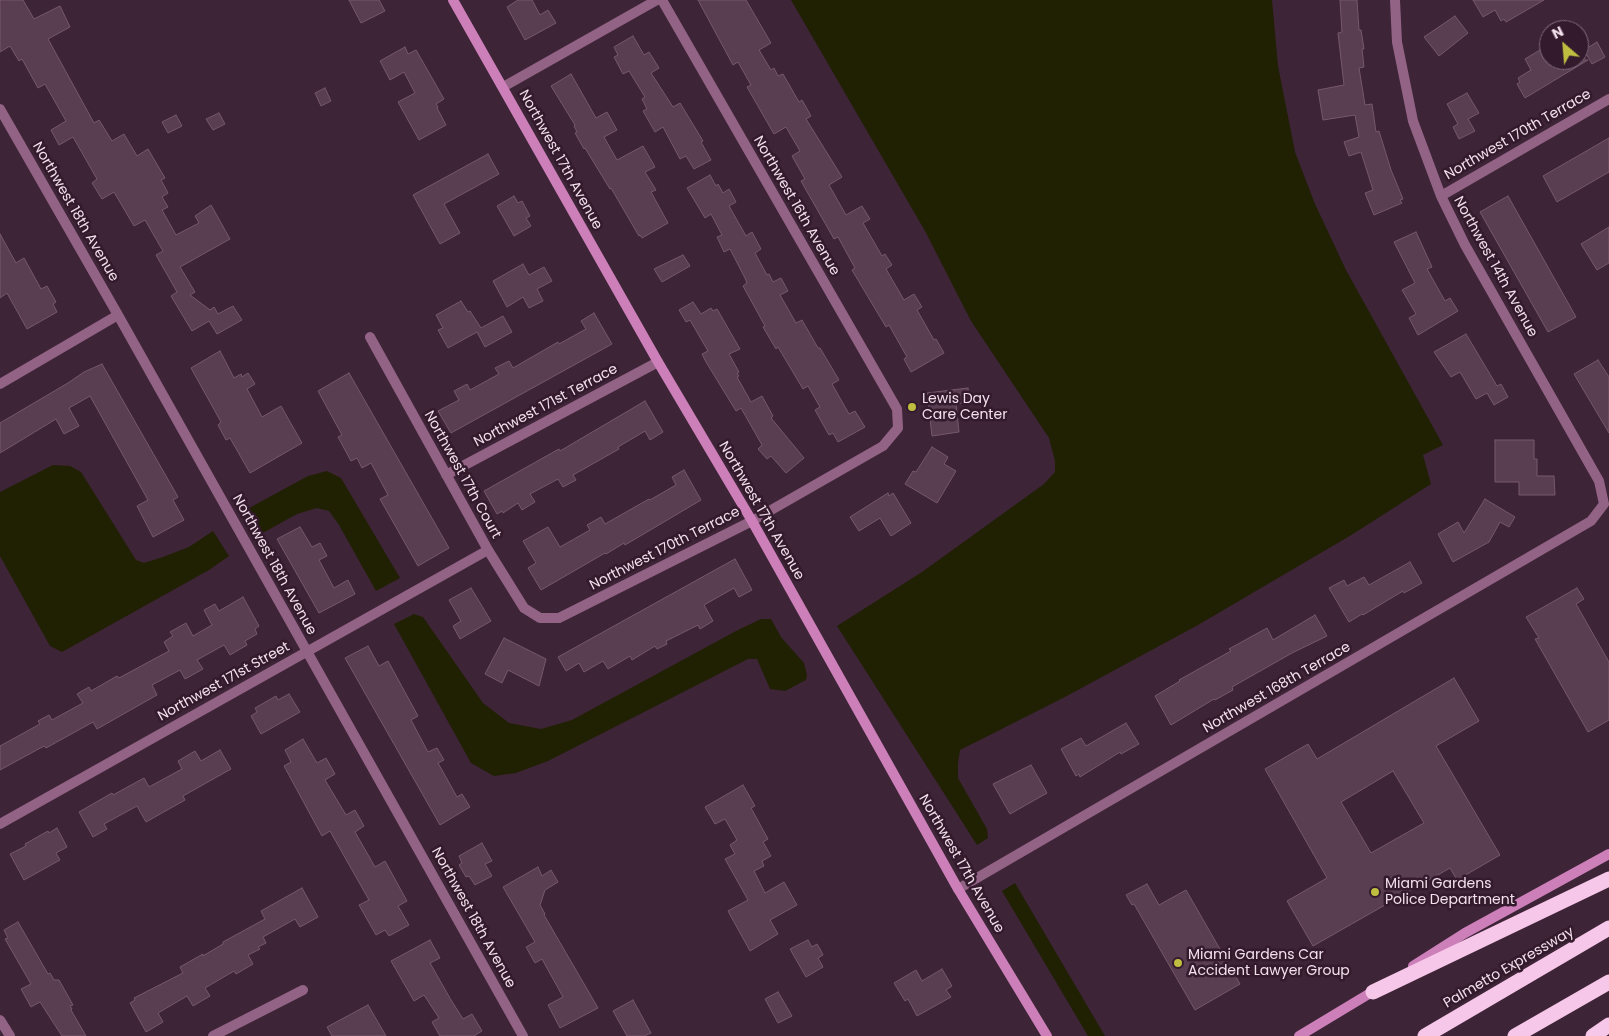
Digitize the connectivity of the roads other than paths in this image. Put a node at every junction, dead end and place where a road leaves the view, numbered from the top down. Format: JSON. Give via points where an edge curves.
{"nodes":[{"id":1,"x":453,"y":0,"type":"edge"},
{"id":2,"x":657,"y":0,"type":"edge"},
{"id":3,"x":662,"y":0,"type":"edge"},
{"id":4,"x":1396,"y":0,"type":"edge"},
{"id":5,"x":503,"y":87,"type":"junction"},
{"id":6,"x":1609,"y":99,"type":"edge"},
{"id":7,"x":0,"y":109,"type":"edge"},
{"id":8,"x":1440,"y":196,"type":"junction"},
{"id":9,"x":118,"y":315,"type":"junction"},
{"id":10,"x":370,"y":337,"type":"dead end"},
{"id":11,"x":658,"y":362,"type":"junction"},
{"id":12,"x":0,"y":384,"type":"edge"},
{"id":13,"x":898,"y":428,"type":"joint"},
{"id":14,"x":446,"y":475,"type":"junction"},
{"id":15,"x":1604,"y":504,"type":"joint"},
{"id":16,"x":752,"y":521,"type":"junction"},
{"id":17,"x":488,"y":550,"type":"junction"},
{"id":18,"x":540,"y":618,"type":"joint"},
{"id":19,"x":306,"y":651,"type":"junction"},
{"id":20,"x":0,"y":824,"type":"edge"},
{"id":21,"x":1609,"y":854,"type":"edge"},
{"id":22,"x":1609,"y":879,"type":"edge"},
{"id":23,"x":958,"y":889,"type":"junction"},
{"id":24,"x":1609,"y":928,"type":"edge"},
{"id":25,"x":1609,"y":982,"type":"edge"},
{"id":26,"x":303,"y":990,"type":"dead end"},
{"id":27,"x":1373,"y":992,"type":"junction"},
{"id":28,"x":0,"y":1020,"type":"edge"},
{"id":29,"x":1609,"y":1025,"type":"edge"},
{"id":30,"x":10,"y":1036,"type":"edge"},
{"id":31,"x":213,"y":1036,"type":"edge"},
{"id":32,"x":524,"y":1036,"type":"edge"},
{"id":33,"x":1047,"y":1036,"type":"edge"},
{"id":34,"x":1299,"y":1036,"type":"edge"},
{"id":35,"x":1425,"y":1036,"type":"edge"},
{"id":36,"x":1515,"y":1036,"type":"edge"},
{"id":37,"x":1593,"y":1036,"type":"edge"}],
"edges":[{"from":1,"to":5,"type":"street","name":"Northwest 17th Avenue"},
{"from":2,"to":5,"type":"street"},
{"from":3,"to":13,"type":"street","name":"Northwest 16th Avenue","via":[[897,409]]},
{"from":4,"to":8,"type":"street","name":"Northwest 14th Avenue","via":[[1397,42],[1413,121]]},
{"from":5,"to":11,"type":"street","name":"Northwest 17th Avenue"},
{"from":6,"to":8,"type":"street","name":"Northwest 170th Terrace"},
{"from":7,"to":9,"type":"street","name":"Northwest 18th Avenue"},
{"from":8,"to":15,"type":"street","name":"Northwest 14th Avenue","via":[[1599,481]]},
{"from":9,"to":12,"type":"street"},
{"from":9,"to":19,"type":"street","name":"Northwest 18th Avenue"},
{"from":10,"to":14,"type":"street","name":"Northwest 17th Court"},
{"from":11,"to":14,"type":"street","name":"Northwest 171st Terrace"},
{"from":11,"to":16,"type":"street","name":"Northwest 17th Avenue"},
{"from":13,"to":16,"type":"street","name":"Northwest 170th Terrace","via":[[883,446]]},
{"from":14,"to":17,"type":"street","name":"Northwest 17th Court"},
{"from":15,"to":23,"type":"street","name":"Northwest 168th Terrace","via":[[1591,521]]},
{"from":16,"to":18,"type":"street","name":"Northwest 170th Terrace","via":[[559,618]]},
{"from":16,"to":23,"type":"street","name":"Northwest 17th Avenue"},
{"from":17,"to":18,"type":"street","name":"Northwest 17th Court","via":[[524,608]]},
{"from":17,"to":19,"type":"street","name":"Northwest 171st Street"},
{"from":19,"to":20,"type":"street","name":"Northwest 171st Street"},
{"from":19,"to":32,"type":"street","name":"Northwest 18th Avenue"},
{"from":21,"to":27,"type":"street","via":[[1466,933]]},
{"from":22,"to":27,"type":"highway"},
{"from":23,"to":33,"type":"street","name":"Northwest 17th Avenue"},
{"from":24,"to":35,"type":"highway","name":"Palmetto Expressway"},
{"from":25,"to":36,"type":"highway"},
{"from":26,"to":31,"type":"street"},
{"from":27,"to":34,"type":"street"},
{"from":28,"to":30,"type":"street"},
{"from":29,"to":37,"type":"highway"}]}
